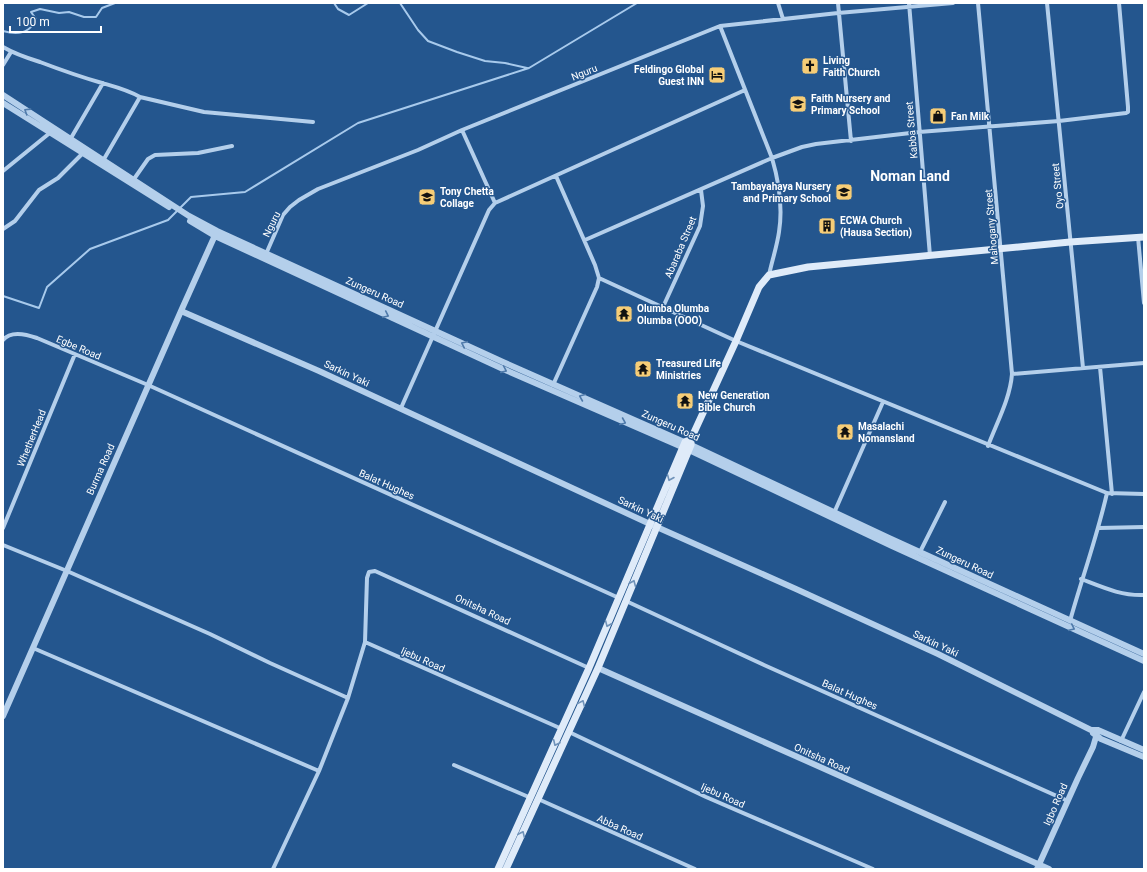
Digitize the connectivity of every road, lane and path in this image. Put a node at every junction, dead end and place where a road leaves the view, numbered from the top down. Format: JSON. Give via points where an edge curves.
{"nodes":[{"id":1,"x":778,"y":3,"type":"edge"},
{"id":2,"x":838,"y":3,"type":"edge"},
{"id":3,"x":953,"y":3,"type":"edge"},
{"id":4,"x":978,"y":3,"type":"edge"},
{"id":5,"x":1047,"y":3,"type":"edge"},
{"id":6,"x":1118,"y":3,"type":"edge"},
{"id":7,"x":909,"y":5,"type":"edge"},
{"id":8,"x":838,"y":13,"type":"junction"},
{"id":9,"x":783,"y":18,"type":"junction"},
{"id":10,"x":720,"y":26,"type":"junction"},
{"id":11,"x":3,"y":47,"type":"edge"},
{"id":12,"x":11,"y":52,"type":"junction"},
{"id":13,"x":3,"y":65,"type":"edge"},
{"id":14,"x":103,"y":83,"type":"junction"},
{"id":15,"x":745,"y":90,"type":"junction"},
{"id":16,"x":3,"y":95,"type":"edge"},
{"id":17,"x":140,"y":97,"type":"junction"},
{"id":18,"x":3,"y":103,"type":"edge"},
{"id":19,"x":1058,"y":121,"type":"junction"},
{"id":20,"x":313,"y":122,"type":"dead end"},
{"id":21,"x":990,"y":126,"type":"junction"},
{"id":22,"x":462,"y":130,"type":"junction"},
{"id":23,"x":51,"y":132,"type":"junction"},
{"id":24,"x":919,"y":132,"type":"junction"},
{"id":25,"x":71,"y":138,"type":"junction"},
{"id":26,"x":851,"y":141,"type":"junction"},
{"id":27,"x":232,"y":146,"type":"dead end"},
{"id":28,"x":83,"y":152,"type":"junction"},
{"id":29,"x":772,"y":158,"type":"junction"},
{"id":30,"x":104,"y":159,"type":"junction"},
{"id":31,"x":3,"y":171,"type":"edge"},
{"id":32,"x":556,"y":176,"type":"junction"},
{"id":33,"x":134,"y":179,"type":"junction"},
{"id":34,"x":701,"y":190,"type":"junction"},
{"id":35,"x":495,"y":203,"type":"junction"},
{"id":36,"x":176,"y":209,"type":"junction"},
{"id":37,"x":3,"y":229,"type":"edge"},
{"id":38,"x":216,"y":234,"type":"junction"},
{"id":39,"x":1141,"y":237,"type":"edge"},
{"id":40,"x":585,"y":240,"type":"junction"},
{"id":41,"x":1070,"y":242,"type":"junction"},
{"id":42,"x":1000,"y":249,"type":"junction"},
{"id":43,"x":266,"y":254,"type":"junction"},
{"id":44,"x":930,"y":256,"type":"junction"},
{"id":45,"x":769,"y":275,"type":"junction"},
{"id":46,"x":599,"y":278,"type":"junction"},
{"id":47,"x":1144,"y":303,"type":"edge"},
{"id":48,"x":663,"y":307,"type":"junction"},
{"id":49,"x":181,"y":310,"type":"junction"},
{"id":50,"x":434,"y":333,"type":"junction"},
{"id":51,"x":3,"y":340,"type":"edge"},
{"id":52,"x":736,"y":341,"type":"junction"},
{"id":53,"x":75,"y":354,"type":"junction"},
{"id":54,"x":1144,"y":362,"type":"edge"},
{"id":55,"x":1100,"y":367,"type":"junction"},
{"id":56,"x":1083,"y":368,"type":"junction"},
{"id":57,"x":1012,"y":374,"type":"junction"},
{"id":58,"x":148,"y":385,"type":"junction"},
{"id":59,"x":553,"y":385,"type":"junction"},
{"id":60,"x":883,"y":402,"type":"junction"},
{"id":61,"x":401,"y":408,"type":"junction"},
{"id":62,"x":688,"y":445,"type":"junction"},
{"id":63,"x":988,"y":446,"type":"junction"},
{"id":64,"x":1106,"y":493,"type":"junction"},
{"id":65,"x":1112,"y":494,"type":"junction"},
{"id":66,"x":1144,"y":494,"type":"edge"},
{"id":67,"x":945,"y":502,"type":"dead end"},
{"id":68,"x":834,"y":512,"type":"junction"},
{"id":69,"x":653,"y":526,"type":"junction"},
{"id":70,"x":1144,"y":527,"type":"edge"},
{"id":71,"x":3,"y":528,"type":"edge"},
{"id":72,"x":1098,"y":528,"type":"junction"},
{"id":73,"x":3,"y":545,"type":"edge"},
{"id":74,"x":920,"y":552,"type":"junction"},
{"id":75,"x":67,"y":571,"type":"junction"},
{"id":76,"x":1081,"y":579,"type":"junction"},
{"id":77,"x":1144,"y":595,"type":"edge"},
{"id":78,"x":618,"y":598,"type":"junction"},
{"id":79,"x":626,"y":601,"type":"junction"},
{"id":80,"x":1070,"y":621,"type":"junction"},
{"id":81,"x":365,"y":642,"type":"junction"},
{"id":82,"x":33,"y":648,"type":"junction"},
{"id":83,"x":1144,"y":654,"type":"edge"},
{"id":84,"x":1144,"y":661,"type":"edge"},
{"id":85,"x":589,"y":668,"type":"junction"},
{"id":86,"x":598,"y":668,"type":"junction"},
{"id":87,"x":1144,"y":692,"type":"edge"},
{"id":88,"x":348,"y":698,"type":"junction"},
{"id":89,"x":3,"y":716,"type":"edge"},
{"id":90,"x":566,"y":730,"type":"junction"},
{"id":91,"x":1100,"y":734,"type":"junction"},
{"id":92,"x":1121,"y":741,"type":"junction"},
{"id":93,"x":1144,"y":750,"type":"edge"},
{"id":94,"x":1144,"y":757,"type":"edge"},
{"id":95,"x":454,"y":765,"type":"dead end"},
{"id":96,"x":319,"y":772,"type":"junction"},
{"id":97,"x":535,"y":798,"type":"junction"},
{"id":98,"x":1068,"y":801,"type":"junction"},
{"id":99,"x":1038,"y":867,"type":"edge"},
{"id":100,"x":273,"y":869,"type":"edge"},
{"id":101,"x":498,"y":869,"type":"edge"},
{"id":102,"x":506,"y":869,"type":"edge"},
{"id":103,"x":695,"y":869,"type":"edge"},
{"id":104,"x":873,"y":869,"type":"edge"},
{"id":105,"x":1049,"y":869,"type":"edge"}],
"edges":[{"from":1,"to":9,"type":"street"},
{"from":2,"to":8,"type":"street"},
{"from":3,"to":7,"type":"street","name":"Nguru"},
{"from":4,"to":21,"type":"street","name":"Mahogany Street"},
{"from":5,"to":19,"type":"street","name":"Oyo Street"},
{"from":6,"to":19,"type":"street","via":[[1128,112]]},
{"from":7,"to":8,"type":"street","name":"Nguru"},
{"from":7,"to":24,"type":"street","name":"Kabba Street"},
{"from":8,"to":9,"type":"street","name":"Nguru"},
{"from":8,"to":26,"type":"street"},
{"from":9,"to":10,"type":"street","name":"Nguru"},
{"from":10,"to":15,"type":"street"},
{"from":10,"to":22,"type":"street","name":"Nguru"},
{"from":11,"to":12,"type":"street"},
{"from":12,"to":13,"type":"street"},
{"from":12,"to":14,"type":"street"},
{"from":14,"to":17,"type":"street"},
{"from":14,"to":25,"type":"street"},
{"from":15,"to":29,"type":"street"},
{"from":15,"to":32,"type":"street"},
{"from":25,"to":16,"type":"street","one_way":true},
{"from":17,"to":20,"type":"street","via":[[204,112]]},
{"from":17,"to":30,"type":"street"},
{"from":18,"to":23,"type":"street"},
{"from":19,"to":21,"type":"street"},
{"from":19,"to":41,"type":"street","name":"Oyo Street"},
{"from":21,"to":24,"type":"street"},
{"from":21,"to":42,"type":"street","name":"Mahogany Street"},
{"from":22,"to":35,"type":"street"},
{"from":22,"to":43,"type":"street","name":"Nguru","via":[[318,189],[299,200],[283,216]]},
{"from":23,"to":28,"type":"street"},
{"from":23,"to":31,"type":"street"},
{"from":24,"to":26,"type":"street"},
{"from":24,"to":44,"type":"street","name":"Kabba Street"},
{"from":25,"to":30,"type":"street"},
{"from":26,"to":29,"type":"street","via":[[802,146]]},
{"from":27,"to":33,"type":"street","via":[[198,153],[155,154],[148,158]]},
{"from":28,"to":36,"type":"street"},
{"from":28,"to":37,"type":"street","via":[[58,178],[39,190],[15,221]]},
{"from":29,"to":34,"type":"street"},
{"from":29,"to":45,"type":"street","via":[[778,178],[781,204],[779,232]]},
{"from":30,"to":33,"type":"street"},
{"from":32,"to":35,"type":"street"},
{"from":32,"to":40,"type":"street"},
{"from":33,"to":36,"type":"street"},
{"from":34,"to":40,"type":"street"},
{"from":34,"to":48,"type":"street","name":"Abaraba Street","via":[[703,206],[700,226]]},
{"from":35,"to":50,"type":"street","via":[[489,210]]},
{"from":36,"to":38,"type":"street","name":"Zungeru Road"},
{"from":38,"to":43,"type":"street","name":"Zungeru Road"},
{"from":38,"to":49,"type":"street","name":"Burma Road"},
{"from":38,"to":50,"type":"street","one_way":true},
{"from":39,"to":41,"type":"main road"},
{"from":39,"to":47,"type":"street"},
{"from":40,"to":46,"type":"street"},
{"from":41,"to":42,"type":"main road"},
{"from":41,"to":56,"type":"street","name":"Oyo Street"},
{"from":42,"to":44,"type":"main road"},
{"from":42,"to":57,"type":"street","name":"Mahogany Street"},
{"from":43,"to":50,"type":"street","name":"Zungeru Road"},
{"from":44,"to":45,"type":"main road","via":[[808,267]]},
{"from":45,"to":52,"type":"main road","via":[[759,287]]},
{"from":46,"to":48,"type":"street"},
{"from":46,"to":59,"type":"street"},
{"from":48,"to":52,"type":"street"},
{"from":49,"to":58,"type":"street","name":"Burma Road"},
{"from":49,"to":61,"type":"street","name":"Sarkin Yaki"},
{"from":59,"to":50,"type":"street","name":"Zungeru Road","one_way":true},
{"from":50,"to":61,"type":"street"},
{"from":50,"to":62,"type":"street","one_way":true,"via":[[523,378]]},
{"from":51,"to":53,"type":"street","name":"Egbe Road","via":[[12,334],[25,334]]},
{"from":52,"to":60,"type":"street"},
{"from":52,"to":62,"type":"main road"},
{"from":53,"to":58,"type":"street","name":"Egbe Road"},
{"from":53,"to":71,"type":"street","name":"WhetherHead"},
{"from":54,"to":55,"type":"street"},
{"from":55,"to":56,"type":"street"},
{"from":55,"to":65,"type":"street"},
{"from":56,"to":57,"type":"street"},
{"from":57,"to":63,"type":"street","name":"Mahogany Street","via":[[1006,401]]},
{"from":58,"to":75,"type":"street","name":"Burma Road"},
{"from":58,"to":78,"type":"street","name":"Balat Hughes"},
{"from":62,"to":59,"type":"street","name":"Zungeru Road","one_way":true},
{"from":60,"to":63,"type":"street"},
{"from":60,"to":68,"type":"street"},
{"from":61,"to":69,"type":"street","name":"Sarkin Yaki"},
{"from":62,"to":68,"type":"street","name":"Zungeru Road"},
{"from":62,"to":69,"type":"main road"},
{"from":62,"to":84,"type":"street","one_way":true,"via":[[899,549]]},
{"from":63,"to":64,"type":"street"},
{"from":64,"to":65,"type":"street"},
{"from":64,"to":72,"type":"street"},
{"from":65,"to":66,"type":"street"},
{"from":67,"to":74,"type":"street"},
{"from":68,"to":74,"type":"street","name":"Zungeru Road"},
{"from":69,"to":78,"type":"main road"},
{"from":79,"to":69,"type":"main road","one_way":true},
{"from":69,"to":91,"type":"street","name":"Sarkin Yaki","via":[[938,654]]},
{"from":70,"to":72,"type":"street"},
{"from":72,"to":76,"type":"street"},
{"from":73,"to":75,"type":"street"},
{"from":74,"to":80,"type":"street","name":"Zungeru Road"},
{"from":75,"to":82,"type":"street","name":"Burma Road"},
{"from":75,"to":88,"type":"street"},
{"from":76,"to":77,"type":"street","via":[[1125,594]]},
{"from":76,"to":80,"type":"street"},
{"from":78,"to":85,"type":"main road","one_way":true},
{"from":79,"to":86,"type":"main road"},
{"from":79,"to":98,"type":"street","name":"Balat Hughes"},
{"from":80,"to":83,"type":"street","name":"Zungeru Road"},
{"from":81,"to":85,"type":"street","name":"Onitsha Road","via":[[368,574],[375,571]]},
{"from":81,"to":88,"type":"street"},
{"from":81,"to":90,"type":"street","name":"Ijebu Road"},
{"from":82,"to":89,"type":"street","name":"Burma Road"},
{"from":82,"to":96,"type":"street"},
{"from":85,"to":90,"type":"main road"},
{"from":90,"to":86,"type":"main road","one_way":true},
{"from":86,"to":99,"type":"street","name":"Onitsha Road"},
{"from":87,"to":92,"type":"street"},
{"from":88,"to":96,"type":"street"},
{"from":90,"to":97,"type":"main road"},
{"from":90,"to":104,"type":"street","name":"Ijebu Road","via":[[706,796]]},
{"from":91,"to":92,"type":"street","name":"Sarkin Yaki"},
{"from":91,"to":94,"type":"street"},
{"from":91,"to":98,"type":"street","name":"Igbo Road"},
{"from":92,"to":93,"type":"street","name":"Sarkin Yaki"},
{"from":95,"to":97,"type":"street","name":"Abba Road"},
{"from":96,"to":100,"type":"street"},
{"from":97,"to":101,"type":"main road"},
{"from":102,"to":97,"type":"main road","one_way":true},
{"from":97,"to":103,"type":"street","name":"Abba Road"},
{"from":98,"to":99,"type":"street","name":"Igbo Road"},
{"from":99,"to":105,"type":"street","name":"Onitsha Road"}]}
